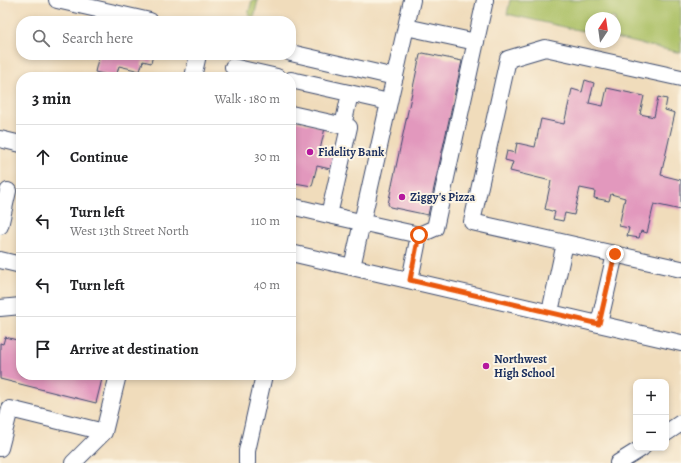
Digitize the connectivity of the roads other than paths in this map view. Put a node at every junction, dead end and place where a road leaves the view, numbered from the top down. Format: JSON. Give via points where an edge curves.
{"nodes":[{"id":1,"x":57,"y":0,"type":"edge"},
{"id":2,"x":412,"y":0,"type":"edge"},
{"id":3,"x":485,"y":0,"type":"edge"},
{"id":4,"x":98,"y":5,"type":"edge"},
{"id":5,"x":134,"y":16,"type":"edge"},
{"id":6,"x":406,"y":27,"type":"junction"},
{"id":7,"x":476,"y":42,"type":"junction"},
{"id":8,"x":296,"y":54,"type":"edge"},
{"id":9,"x":197,"y":60,"type":"edge"},
{"id":10,"x":233,"y":66,"type":"edge"},
{"id":11,"x":194,"y":72,"type":"edge"},
{"id":12,"x":257,"y":72,"type":"edge"},
{"id":13,"x":395,"y":77,"type":"junction"},
{"id":14,"x":681,"y":78,"type":"edge"},
{"id":15,"x":296,"y":81,"type":"edge"},
{"id":16,"x":350,"y":93,"type":"junction"},
{"id":17,"x":390,"y":102,"type":"junction"},
{"id":18,"x":296,"y":115,"type":"edge"},
{"id":19,"x":342,"y":126,"type":"junction"},
{"id":20,"x":0,"y":139,"type":"edge"},
{"id":21,"x":16,"y":143,"type":"edge"},
{"id":22,"x":10,"y":191,"type":"edge"},
{"id":23,"x":296,"y":207,"type":"edge"},
{"id":24,"x":329,"y":215,"type":"junction"},
{"id":25,"x":362,"y":222,"type":"junction"},
{"id":26,"x":0,"y":226,"type":"edge"},
{"id":27,"x":419,"y":235,"type":"junction"},
{"id":28,"x":565,"y":243,"type":"junction"},
{"id":29,"x":615,"y":254,"type":"junction"},
{"id":30,"x":296,"y":257,"type":"edge"},
{"id":31,"x":0,"y":260,"type":"edge"},
{"id":32,"x":16,"y":264,"type":"edge"},
{"id":33,"x":352,"y":267,"type":"junction"},
{"id":34,"x":681,"y":269,"type":"edge"},
{"id":35,"x":410,"y":280,"type":"junction"},
{"id":36,"x":16,"y":306,"type":"edge"},
{"id":37,"x":0,"y":308,"type":"edge"},
{"id":38,"x":550,"y":312,"type":"junction"},
{"id":39,"x":599,"y":324,"type":"junction"},
{"id":40,"x":681,"y":343,"type":"edge"},
{"id":41,"x":117,"y":380,"type":"edge"},
{"id":42,"x":263,"y":380,"type":"edge"},
{"id":43,"x":681,"y":423,"type":"edge"},
{"id":44,"x":669,"y":431,"type":"edge"},
{"id":45,"x":104,"y":432,"type":"junction"},
{"id":46,"x":0,"y":448,"type":"edge"},
{"id":47,"x":637,"y":451,"type":"edge"},
{"id":48,"x":74,"y":463,"type":"edge"},
{"id":49,"x":248,"y":463,"type":"edge"},
{"id":50,"x":618,"y":463,"type":"edge"}],
"edges":[{"from":1,"to":4,"type":"street"},
{"from":2,"to":6,"type":"street"},
{"from":3,"to":7,"type":"street"},
{"from":4,"to":5,"type":"street"},
{"from":6,"to":7,"type":"street"},
{"from":6,"to":13,"type":"street"},
{"from":7,"to":27,"type":"street","via":[[435,228]]},
{"from":8,"to":13,"type":"street"},
{"from":9,"to":11,"type":"street"},
{"from":10,"to":12,"type":"street"},
{"from":13,"to":17,"type":"street"},
{"from":14,"to":28,"type":"street","via":[[546,48],[508,59],[472,222]]},
{"from":15,"to":16,"type":"street"},
{"from":16,"to":17,"type":"street"},
{"from":16,"to":19,"type":"street"},
{"from":17,"to":25,"type":"street"},
{"from":18,"to":19,"type":"street"},
{"from":19,"to":24,"type":"street","via":[[349,127]]},
{"from":20,"to":21,"type":"street"},
{"from":22,"to":26,"type":"street"},
{"from":23,"to":24,"type":"street"},
{"from":24,"to":25,"type":"street"},
{"from":25,"to":27,"type":"street"},
{"from":25,"to":33,"type":"street"},
{"from":27,"to":35,"type":"street"},
{"from":28,"to":29,"type":"street"},
{"from":28,"to":38,"type":"street"},
{"from":29,"to":34,"type":"street"},
{"from":29,"to":39,"type":"street"},
{"from":30,"to":33,"type":"street"},
{"from":31,"to":32,"type":"street"},
{"from":33,"to":35,"type":"street"},
{"from":35,"to":38,"type":"street"},
{"from":36,"to":37,"type":"street"},
{"from":38,"to":39,"type":"street"},
{"from":39,"to":40,"type":"street"},
{"from":41,"to":45,"type":"street"},
{"from":42,"to":49,"type":"street","via":[[248,451]]},
{"from":43,"to":44,"type":"street"},
{"from":45,"to":46,"type":"street","via":[[10,409]]},
{"from":45,"to":48,"type":"street"},
{"from":47,"to":50,"type":"street"}]}
